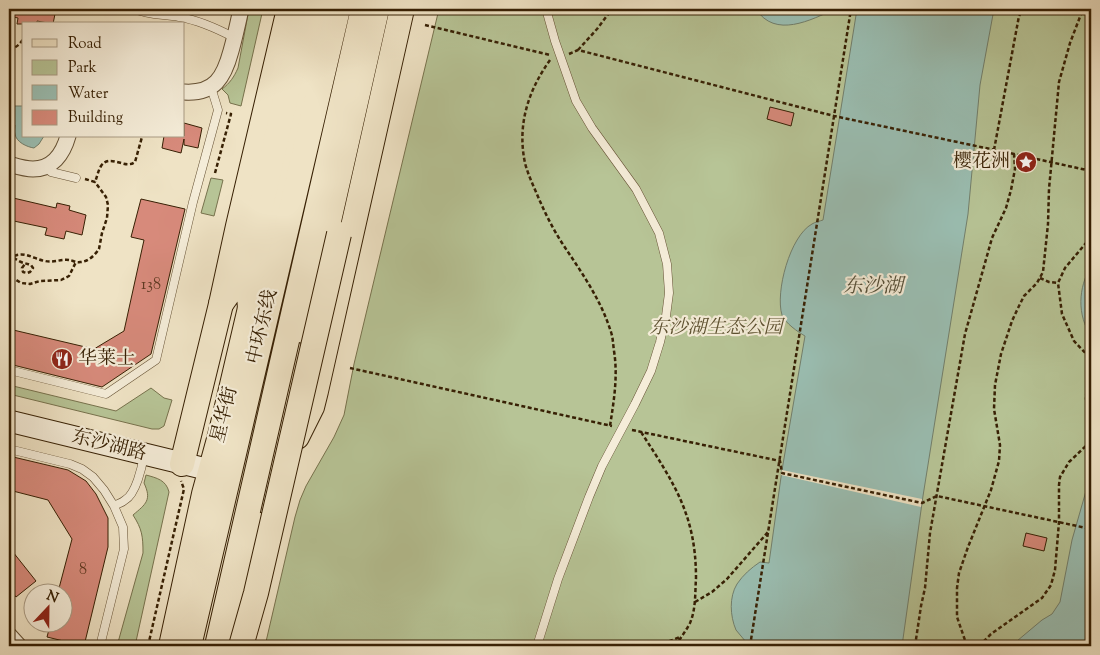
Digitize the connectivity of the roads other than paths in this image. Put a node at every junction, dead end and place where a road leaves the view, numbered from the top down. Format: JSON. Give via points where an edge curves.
{"nodes":[{"id":1,"x":135,"y":9,"type":"edge"},
{"id":2,"x":241,"y":9,"type":"edge"},
{"id":3,"x":289,"y":9,"type":"edge"},
{"id":4,"x":306,"y":9,"type":"edge"},
{"id":5,"x":320,"y":9,"type":"edge"},
{"id":6,"x":338,"y":9,"type":"edge"},
{"id":7,"x":363,"y":9,"type":"edge"},
{"id":8,"x":377,"y":9,"type":"edge"},
{"id":9,"x":391,"y":9,"type":"edge"},
{"id":10,"x":402,"y":9,"type":"edge"},
{"id":11,"x":546,"y":9,"type":"edge"},
{"id":12,"x":235,"y":38,"type":"junction"},
{"id":13,"x":211,"y":87,"type":"junction"},
{"id":14,"x":185,"y":92,"type":"edge"},
{"id":15,"x":67,"y":138,"type":"edge"},
{"id":16,"x":9,"y":164,"type":"edge"},
{"id":17,"x":46,"y":167,"type":"junction"},
{"id":18,"x":76,"y":178,"type":"road end"},
{"id":19,"x":247,"y":267,"type":"junction"},
{"id":20,"x":221,"y":304,"type":"junction"},
{"id":21,"x":250,"y":308,"type":"junction"},
{"id":22,"x":9,"y":370,"type":"edge"},
{"id":23,"x":9,"y":421,"type":"edge"},
{"id":24,"x":9,"y":449,"type":"edge"},
{"id":25,"x":144,"y":455,"type":"junction"},
{"id":26,"x":182,"y":464,"type":"junction"},
{"id":27,"x":210,"y":470,"type":"junction"},
{"id":28,"x":270,"y":484,"type":"junction"},
{"id":29,"x":114,"y":506,"type":"junction"},
{"id":30,"x":9,"y":635,"type":"edge"},
{"id":31,"x":101,"y":642,"type":"dead end"},
{"id":32,"x":19,"y":646,"type":"edge"},
{"id":33,"x":171,"y":646,"type":"edge"},
{"id":34,"x":189,"y":646,"type":"edge"},
{"id":35,"x":217,"y":646,"type":"edge"},
{"id":36,"x":230,"y":646,"type":"edge"},
{"id":37,"x":241,"y":646,"type":"edge"},
{"id":38,"x":537,"y":646,"type":"edge"}],
"edges":[{"from":1,"to":12,"type":"lane","via":[[179,17]]},
{"from":2,"to":12,"type":"street"},
{"from":3,"to":20,"type":"main road"},
{"from":4,"to":19,"type":"main road"},
{"from":5,"to":21,"type":"main road","name":"星华街"},
{"from":6,"to":34,"type":"main road","name":"中环东线"},
{"from":7,"to":35,"type":"main road","name":"中环东线"},
{"from":8,"to":28,"type":"main road"},
{"from":9,"to":37,"type":"main road","bridge":true},
{"from":10,"to":28,"type":"main road","via":[[312,406],[294,445]]},
{"from":11,"to":38,"type":"lane","via":[[576,101],[636,189],[659,232],[667,264],[669,293],[651,371],[602,466],[558,579]]},
{"from":12,"to":13,"type":"street","via":[[224,75]]},
{"from":13,"to":14,"type":"street"},
{"from":13,"to":22,"type":"lane","via":[[218,110],[156,360],[106,394]]},
{"from":15,"to":17,"type":"street","via":[[59,156]]},
{"from":16,"to":17,"type":"street","via":[[30,169]]},
{"from":17,"to":18,"type":"lane","via":[[51,172]]},
{"from":19,"to":20,"type":"main road"},
{"from":19,"to":21,"type":"main road"},
{"from":20,"to":26,"type":"main road"},
{"from":21,"to":27,"type":"main road","name":"星华街"},
{"from":23,"to":25,"type":"main road","name":"东沙湖路"},
{"from":24,"to":29,"type":"lane","via":[[82,470],[93,478]]},
{"from":25,"to":26,"type":"main road","name":"东沙湖路"},
{"from":25,"to":29,"type":"lane","via":[[133,491],[127,500]]},
{"from":26,"to":27,"type":"main road","name":"东沙湖路"},
{"from":27,"to":33,"type":"main road","name":"星华街"},
{"from":28,"to":36,"type":"main road"},
{"from":29,"to":31,"type":"lane","via":[[122,527],[124,549]]},
{"from":30,"to":32,"type":"street"}]}
